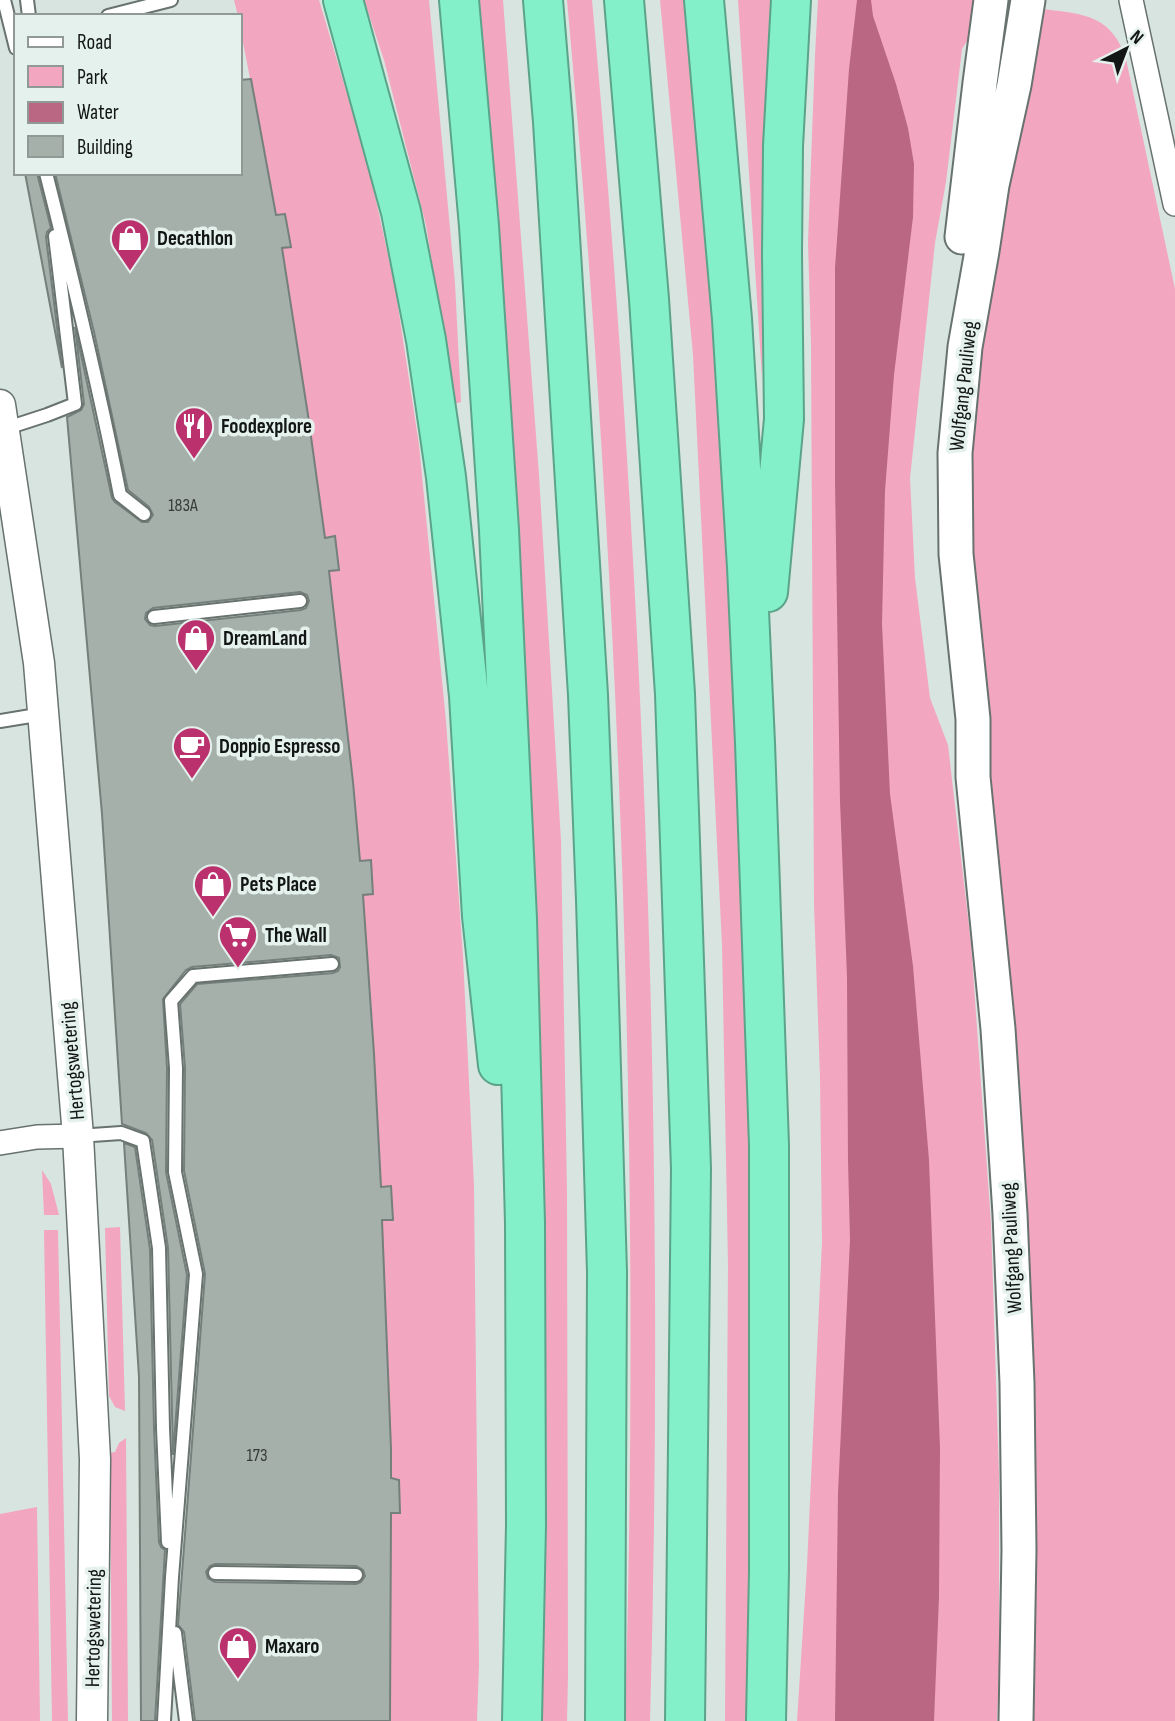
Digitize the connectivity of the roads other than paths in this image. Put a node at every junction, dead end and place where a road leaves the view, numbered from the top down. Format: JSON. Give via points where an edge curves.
{"nodes":[{"id":1,"x":4,"y":0,"type":"edge"},
{"id":2,"x":171,"y":0,"type":"edge"},
{"id":3,"x":343,"y":0,"type":"edge"},
{"id":4,"x":459,"y":0,"type":"edge"},
{"id":5,"x":542,"y":0,"type":"edge"},
{"id":6,"x":624,"y":0,"type":"edge"},
{"id":7,"x":704,"y":0,"type":"edge"},
{"id":8,"x":791,"y":0,"type":"edge"},
{"id":9,"x":991,"y":0,"type":"edge"},
{"id":10,"x":1028,"y":0,"type":"edge"},
{"id":11,"x":1131,"y":0,"type":"edge"},
{"id":12,"x":116,"y":14,"type":"edge"},
{"id":13,"x":14,"y":40,"type":"edge"},
{"id":14,"x":46,"y":175,"type":"edge"},
{"id":15,"x":46,"y":175,"type":"edge"},
{"id":16,"x":1175,"y":204,"type":"edge"},
{"id":17,"x":2,"y":417,"type":"edge"},
{"id":18,"x":144,"y":514,"type":"dead end"},
{"id":19,"x":299,"y":601,"type":"dead end"},
{"id":20,"x":154,"y":617,"type":"dead end"},
{"id":21,"x":43,"y":715,"type":"junction"},
{"id":22,"x":0,"y":721,"type":"edge"},
{"id":23,"x":755,"y":743,"type":"junction"},
{"id":24,"x":973,"y":777,"type":"junction"},
{"id":25,"x":332,"y":964,"type":"dead end"},
{"id":26,"x":78,"y":1136,"type":"junction"},
{"id":27,"x":0,"y":1143,"type":"edge"},
{"id":28,"x":525,"y":1324,"type":"junction"},
{"id":29,"x":215,"y":1573,"type":"dead end"},
{"id":30,"x":356,"y":1575,"type":"dead end"},
{"id":31,"x":171,"y":1605,"type":"junction"},
{"id":32,"x":92,"y":1721,"type":"edge"},
{"id":33,"x":163,"y":1721,"type":"edge"},
{"id":34,"x":186,"y":1721,"type":"edge"},
{"id":35,"x":522,"y":1721,"type":"edge"},
{"id":36,"x":605,"y":1721,"type":"edge"},
{"id":37,"x":685,"y":1721,"type":"edge"},
{"id":38,"x":766,"y":1721,"type":"edge"},
{"id":39,"x":1016,"y":1721,"type":"edge"}],
"edges":[{"from":1,"to":13,"type":"lane"},
{"from":2,"to":12,"type":"lane"},
{"from":3,"to":28,"type":"highway","via":[[401,212],[446,477],[469,696],[482,916]]},
{"from":4,"to":28,"type":"highway","via":[[501,558],[517,919]]},
{"from":5,"to":36,"type":"highway","via":[[588,695],[596,900],[607,1272]]},
{"from":6,"to":37,"type":"highway","via":[[675,694],[691,1169]]},
{"from":7,"to":23,"type":"highway","via":[[732,319]]},
{"from":8,"to":23,"type":"highway","via":[[783,146],[784,418]]},
{"from":9,"to":24,"type":"main road","name":"Wolfgang Pauliweg","via":[[942,377],[937,455],[937,554],[957,724]]},
{"from":10,"to":24,"type":"main road","name":"Wolfgang Pauliweg","via":[[965,347],[955,453],[956,554],[973,719]]},
{"from":11,"to":16,"type":"street"},
{"from":14,"to":17,"type":"lane","via":[[75,404],[47,415]]},
{"from":15,"to":18,"type":"lane","via":[[120,495]]},
{"from":17,"to":21,"type":"street","name":"Hertogswetering"},
{"from":19,"to":20,"type":"lane"},
{"from":21,"to":22,"type":"lane"},
{"from":21,"to":26,"type":"street","name":"Hertogswetering"},
{"from":23,"to":38,"type":"highway","via":[[769,1158]]},
{"from":24,"to":39,"type":"main road","name":"Wolfgang Pauliweg","via":[[998,1029],[1010,1214],[1017,1384]]},
{"from":25,"to":31,"type":"lane","via":[[193,976],[171,1001],[175,1172],[196,1274]]},
{"from":26,"to":27,"type":"street"},
{"from":26,"to":31,"type":"lane","via":[[121,1133],[143,1141],[159,1248]]},
{"from":26,"to":32,"type":"street","name":"Hertogswetering","via":[[95,1459]]},
{"from":28,"to":35,"type":"highway"},
{"from":29,"to":30,"type":"lane"},
{"from":31,"to":33,"type":"lane"},
{"from":31,"to":34,"type":"lane"}]}
